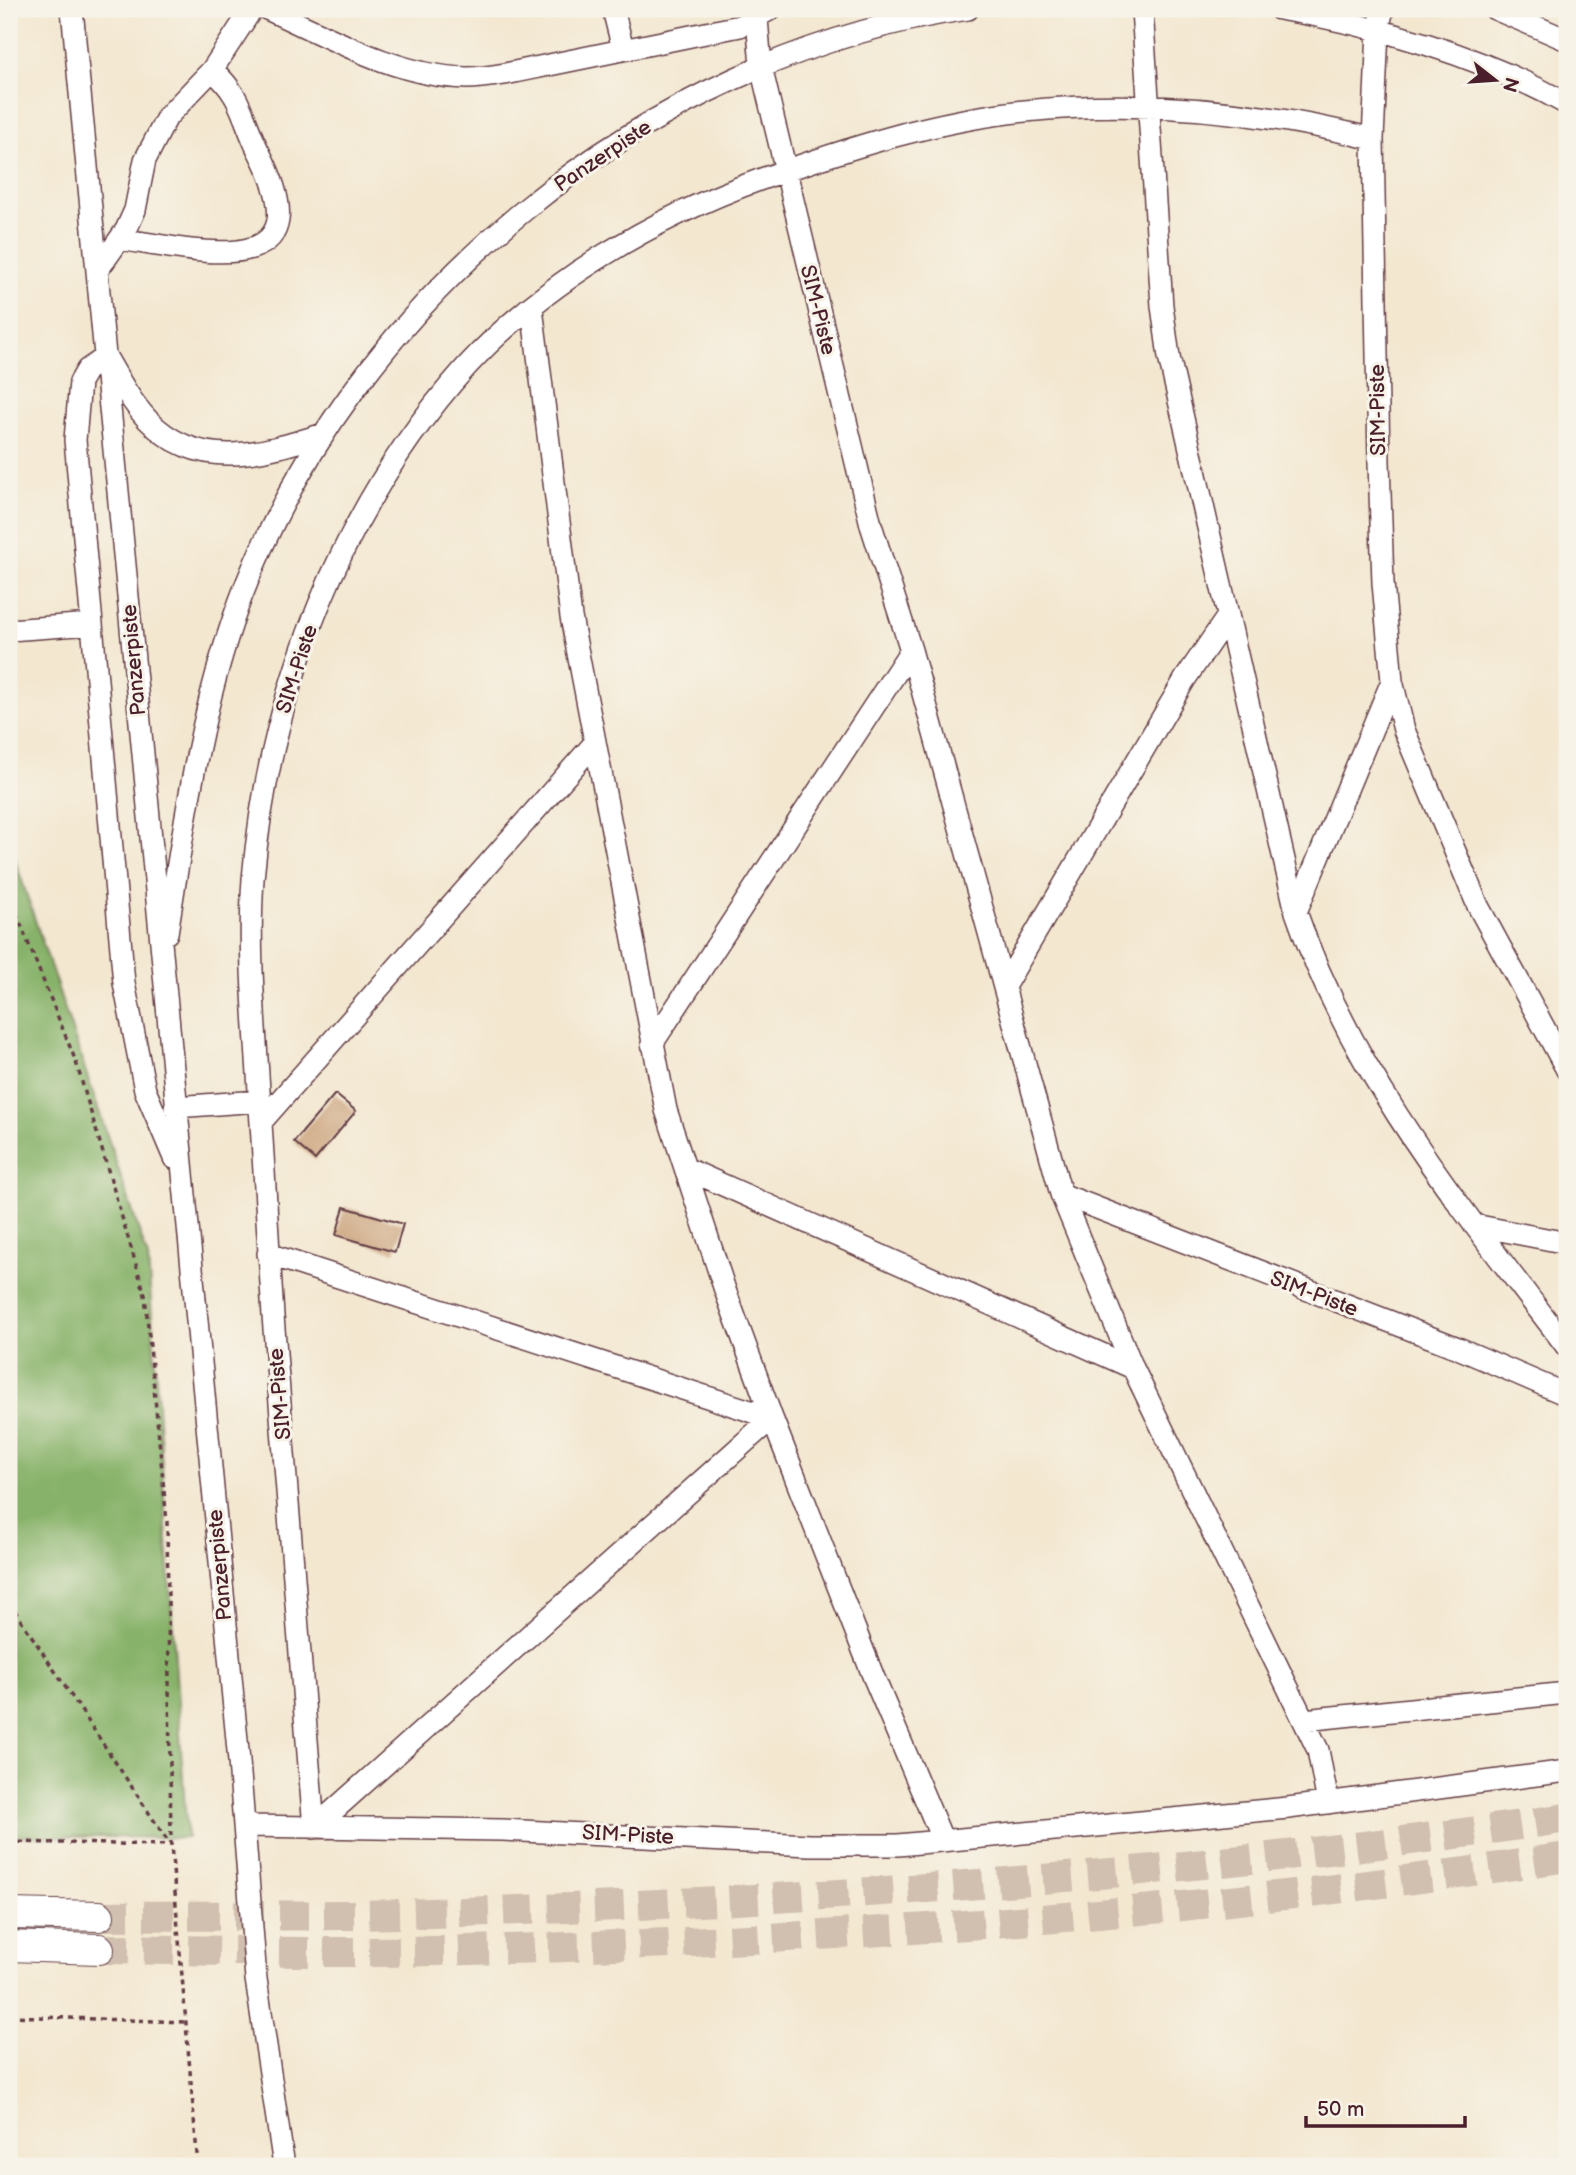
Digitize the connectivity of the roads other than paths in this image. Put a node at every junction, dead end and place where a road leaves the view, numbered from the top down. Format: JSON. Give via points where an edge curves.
{"nodes":[{"id":1,"x":72,"y":9,"type":"edge"},
{"id":2,"x":252,"y":9,"type":"edge"},
{"id":3,"x":267,"y":9,"type":"edge"},
{"id":4,"x":613,"y":9,"type":"edge"},
{"id":5,"x":968,"y":9,"type":"edge"},
{"id":6,"x":1142,"y":9,"type":"edge"},
{"id":7,"x":1279,"y":9,"type":"edge"},
{"id":8,"x":1383,"y":9,"type":"edge"},
{"id":9,"x":1495,"y":9,"type":"edge"},
{"id":10,"x":764,"y":13,"type":"edge"},
{"id":11,"x":1378,"y":30,"type":"junction"},
{"id":12,"x":1567,"y":40,"type":"edge"},
{"id":13,"x":622,"y":49,"type":"junction"},
{"id":14,"x":761,"y":67,"type":"junction"},
{"id":15,"x":212,"y":70,"type":"junction"},
{"id":16,"x":1567,"y":104,"type":"edge"},
{"id":17,"x":1147,"y":107,"type":"junction"},
{"id":18,"x":1373,"y":139,"type":"junction"},
{"id":19,"x":785,"y":171,"type":"junction"},
{"id":20,"x":120,"y":239,"type":"junction"},
{"id":21,"x":97,"y":271,"type":"junction"},
{"id":22,"x":532,"y":308,"type":"junction"},
{"id":23,"x":106,"y":357,"type":"junction"},
{"id":24,"x":324,"y":434,"type":"junction"},
{"id":25,"x":1228,"y":616,"type":"junction"},
{"id":26,"x":92,"y":624,"type":"junction"},
{"id":27,"x":9,"y":630,"type":"edge"},
{"id":28,"x":911,"y":650,"type":"junction"},
{"id":29,"x":1392,"y":681,"type":"junction"},
{"id":30,"x":593,"y":745,"type":"junction"},
{"id":31,"x":1296,"y":912,"type":"junction"},
{"id":32,"x":162,"y":963,"type":"junction"},
{"id":33,"x":1005,"y":985,"type":"junction"},
{"id":34,"x":652,"y":1044,"type":"junction"},
{"id":35,"x":1567,"y":1070,"type":"edge"},
{"id":36,"x":176,"y":1107,"type":"junction"},
{"id":37,"x":261,"y":1111,"type":"junction"},
{"id":38,"x":685,"y":1168,"type":"junction"},
{"id":39,"x":183,"y":1178,"type":"junction"},
{"id":40,"x":1061,"y":1194,"type":"junction"},
{"id":41,"x":1474,"y":1225,"type":"junction"},
{"id":42,"x":1567,"y":1244,"type":"edge"},
{"id":43,"x":268,"y":1254,"type":"junction"},
{"id":44,"x":1567,"y":1347,"type":"edge"},
{"id":45,"x":1133,"y":1368,"type":"junction"},
{"id":46,"x":1567,"y":1395,"type":"edge"},
{"id":47,"x":772,"y":1418,"type":"junction"},
{"id":48,"x":1567,"y":1693,"type":"edge"},
{"id":49,"x":1304,"y":1720,"type":"junction"},
{"id":50,"x":1567,"y":1771,"type":"edge"},
{"id":51,"x":1328,"y":1804,"type":"junction"},
{"id":52,"x":244,"y":1826,"type":"junction"},
{"id":53,"x":314,"y":1828,"type":"junction"},
{"id":54,"x":943,"y":1842,"type":"junction"},
{"id":55,"x":9,"y":1914,"type":"edge"},
{"id":56,"x":99,"y":1916,"type":"tunnel mouth"},
{"id":57,"x":9,"y":1947,"type":"edge"},
{"id":58,"x":99,"y":1949,"type":"tunnel mouth"},
{"id":59,"x":284,"y":2166,"type":"edge"}],
"edges":[{"from":1,"to":21,"type":"street","name":"Panzerpiste"},
{"from":2,"to":15,"type":"street"},
{"from":3,"to":13,"type":"street","via":[[360,51],[415,70],[466,78]]},
{"from":4,"to":13,"type":"street"},
{"from":5,"to":14,"type":"street","name":"Panzerpiste","via":[[829,41]]},
{"from":6,"to":17,"type":"street"},
{"from":7,"to":11,"type":"street"},
{"from":8,"to":11,"type":"street","name":"SIM-Piste"},
{"from":9,"to":12,"type":"street"},
{"from":10,"to":13,"type":"street","via":[[740,26]]},
{"from":10,"to":14,"type":"street","name":"SIM-Piste"},
{"from":11,"to":16,"type":"street","via":[[1454,55]]},
{"from":11,"to":18,"type":"street","name":"SIM-Piste"},
{"from":14,"to":19,"type":"street","name":"SIM-Piste"},
{"from":14,"to":24,"type":"street","name":"Panzerpiste","via":[[672,111],[585,164],[498,232],[388,348]]},
{"from":15,"to":20,"type":"street","via":[[167,117],[145,160],[135,209]]},
{"from":15,"to":20,"type":"street","via":[[230,85],[243,108],[274,181],[279,211],[276,228],[262,245],[241,253]]},
{"from":17,"to":18,"type":"street","name":"SIM-Piste","via":[[1309,123]]},
{"from":17,"to":19,"type":"street","name":"SIM-Piste","via":[[1025,111],[950,124],[874,142]]},
{"from":17,"to":25,"type":"street","via":[[1169,357]]},
{"from":18,"to":29,"type":"street","name":"SIM-Piste","via":[[1378,462]]},
{"from":19,"to":22,"type":"street","name":"SIM-Piste","via":[[701,201],[613,249]]},
{"from":19,"to":28,"type":"street","name":"SIM-Piste","via":[[871,524]]},
{"from":20,"to":21,"type":"street"},
{"from":21,"to":23,"type":"street","name":"Panzerpiste"},
{"from":22,"to":30,"type":"street","via":[[571,617]]},
{"from":22,"to":37,"type":"street","name":"SIM-Piste","via":[[468,366],[394,464],[355,527],[295,668],[274,741],[253,878],[252,967]]},
{"from":23,"to":24,"type":"street","name":"Panzerpiste","via":[[149,421],[178,442],[210,453],[246,456]]},
{"from":23,"to":26,"type":"street","via":[[94,363],[80,382],[75,440]]},
{"from":23,"to":32,"type":"street","name":"Panzerpiste"},
{"from":24,"to":32,"type":"street","name":"Panzerpiste","via":[[271,529],[212,682],[191,777]]},
{"from":25,"to":31,"type":"street"},
{"from":25,"to":33,"type":"street","via":[[1185,679]]},
{"from":26,"to":27,"type":"street"},
{"from":26,"to":39,"type":"street","via":[[124,983],[145,1090]]},
{"from":28,"to":33,"type":"street","name":"SIM-Piste"},
{"from":28,"to":34,"type":"street"},
{"from":29,"to":31,"type":"street","name":"SIM-Piste"},
{"from":29,"to":35,"type":"street","name":"SIM-Piste","via":[[1404,730],[1478,906]]},
{"from":30,"to":34,"type":"street"},
{"from":30,"to":37,"type":"street"},
{"from":31,"to":41,"type":"street","via":[[1313,961],[1350,1034],[1424,1158]]},
{"from":32,"to":36,"type":"street","name":"Panzerpiste"},
{"from":33,"to":40,"type":"street","name":"SIM-Piste"},
{"from":34,"to":38,"type":"street"},
{"from":36,"to":37,"type":"street"},
{"from":36,"to":39,"type":"street","name":"Panzerpiste"},
{"from":37,"to":43,"type":"street","name":"SIM-Piste"},
{"from":38,"to":45,"type":"street"},
{"from":38,"to":47,"type":"street"},
{"from":39,"to":52,"type":"street","name":"Panzerpiste"},
{"from":40,"to":45,"type":"street","name":"SIM-Piste"},
{"from":40,"to":46,"type":"street","name":"SIM-Piste"},
{"from":41,"to":42,"type":"street"},
{"from":41,"to":44,"type":"street"},
{"from":43,"to":47,"type":"street"},
{"from":43,"to":53,"type":"street","name":"SIM-Piste"},
{"from":45,"to":49,"type":"street","name":"SIM-Piste"},
{"from":47,"to":53,"type":"street"},
{"from":47,"to":54,"type":"street"},
{"from":48,"to":49,"type":"street"},
{"from":49,"to":51,"type":"street","name":"SIM-Piste","via":[[1323,1766]]},
{"from":50,"to":51,"type":"street","name":"SIM-Piste"},
{"from":51,"to":54,"type":"street","name":"SIM-Piste"},
{"from":52,"to":53,"type":"street","name":"SIM-Piste"},
{"from":52,"to":59,"type":"street","name":"Panzerpiste","via":[[256,1979]]},
{"from":53,"to":54,"type":"street","name":"SIM-Piste","via":[[600,1833],[810,1845]]},
{"from":55,"to":56,"type":"highway"},
{"from":57,"to":58,"type":"highway"}]}
